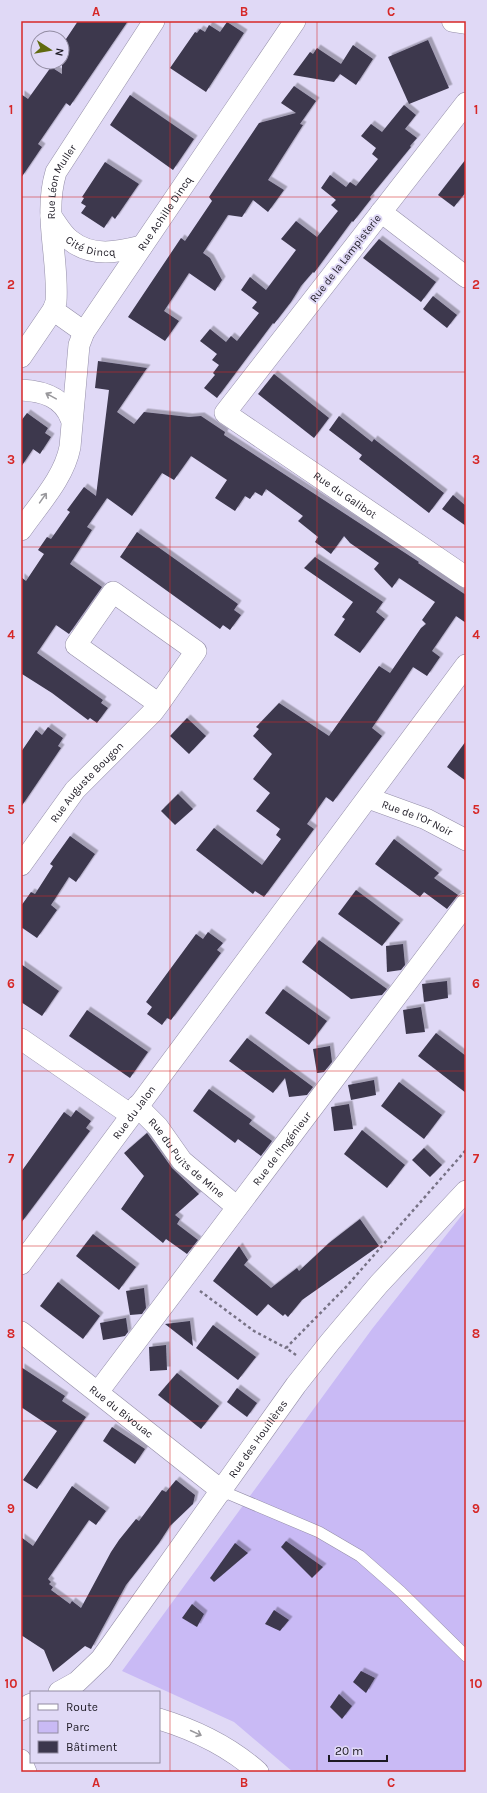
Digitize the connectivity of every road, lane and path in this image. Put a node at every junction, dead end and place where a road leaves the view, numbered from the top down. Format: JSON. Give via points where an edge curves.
{"nodes":[{"id":1,"x":154,"y":21,"type":"edge"},
{"id":2,"x":295,"y":21,"type":"edge"},
{"id":3,"x":453,"y":21,"type":"edge"},
{"id":4,"x":466,"y":22,"type":"edge"},
{"id":5,"x":466,"y":103,"type":"edge"},
{"id":6,"x":381,"y":212,"type":"junction"},
{"id":7,"x":51,"y":216,"type":"junction"},
{"id":8,"x":142,"y":246,"type":"junction"},
{"id":9,"x":466,"y":277,"type":"edge"},
{"id":10,"x":52,"y":310,"type":"junction"},
{"id":11,"x":84,"y":332,"type":"junction"},
{"id":12,"x":21,"y":357,"type":"edge"},
{"id":13,"x":21,"y":390,"type":"edge"},
{"id":14,"x":225,"y":413,"type":"joint"},
{"id":15,"x":72,"y":419,"type":"junction"},
{"id":16,"x":21,"y":530,"type":"edge"},
{"id":17,"x":466,"y":577,"type":"edge"},
{"id":18,"x":466,"y":665,"type":"edge"},
{"id":19,"x":159,"y":704,"type":"junction"},
{"id":20,"x":368,"y":798,"type":"junction"},
{"id":21,"x":466,"y":840,"type":"edge"},
{"id":22,"x":21,"y":865,"type":"edge"},
{"id":23,"x":466,"y":904,"type":"edge"},
{"id":24,"x":21,"y":1039,"type":"edge"},
{"id":25,"x":134,"y":1111,"type":"junction"},
{"id":26,"x":466,"y":1150,"type":"edge"},
{"id":27,"x":466,"y":1191,"type":"edge"},
{"id":28,"x":237,"y":1208,"type":"junction"},
{"id":29,"x":21,"y":1264,"type":"edge"},
{"id":30,"x":183,"y":1278,"type":"junction"},
{"id":31,"x":21,"y":1332,"type":"edge"},
{"id":32,"x":286,"y":1348,"type":"junction"},
{"id":33,"x":311,"y":1366,"type":"junction"},
{"id":34,"x":98,"y":1392,"type":"junction"},
{"id":35,"x":222,"y":1491,"type":"junction"},
{"id":36,"x":466,"y":1656,"type":"edge"},
{"id":37,"x":61,"y":1691,"type":"edge"},
{"id":38,"x":30,"y":1705,"type":"edge"},
{"id":39,"x":21,"y":1710,"type":"edge"},
{"id":40,"x":160,"y":1719,"type":"edge"},
{"id":41,"x":21,"y":1760,"type":"edge"},
{"id":42,"x":26,"y":1772,"type":"edge"},
{"id":43,"x":258,"y":1772,"type":"edge"}],
"edges":[{"from":1,"to":7,"type":"street","name":"Rue Léon Muller","via":[[61,162],[53,183]]},
{"from":2,"to":8,"type":"street","name":"Rue Achille Dincq"},
{"from":3,"to":4,"type":"street"},
{"from":5,"to":6,"type":"street","name":"Rue de la Lampisterie"},
{"from":6,"to":9,"type":"street"},
{"from":6,"to":14,"type":"street","name":"Rue de la Lampisterie"},
{"from":7,"to":8,"type":"street","name":"Cité Dincq","via":[[70,240],[88,250],[110,253]]},
{"from":7,"to":10,"type":"street","name":"Rue Léon Muller","via":[[56,297]]},
{"from":8,"to":11,"type":"street","name":"Rue Achille Dincq"},
{"from":10,"to":11,"type":"street"},
{"from":10,"to":12,"type":"street","name":"Rue Léon Muller"},
{"from":11,"to":15,"type":"street","name":"Rue Achille Dincq","via":[[79,344]]},
{"from":15,"to":13,"type":"street","one_way":true,"via":[[66,407],[54,397],[44,392]]},
{"from":14,"to":17,"type":"street","name":"Rue du Galibot"},
{"from":16,"to":15,"type":"street","name":"Rue Achille Dincq","one_way":true,"via":[[62,471],[68,458]]},
{"from":18,"to":20,"type":"street","name":"Rue du Jalon"},
{"from":19,"to":19,"type":"street","name":"Rue Auguste Bougon","via":[[196,650],[114,592],[76,645]]},
{"from":19,"to":22,"type":"street","name":"Rue Auguste Bougon","via":[[75,790]]},
{"from":20,"to":21,"type":"street","name":"Rue de l'Or Noir","via":[[426,819]]},
{"from":20,"to":25,"type":"street","name":"Rue du Jalon"},
{"from":23,"to":28,"type":"street","name":"Rue de l'Ingénieur"},
{"from":24,"to":25,"type":"street","name":"Rue du Puits de Mine"},
{"from":25,"to":28,"type":"street","name":"Rue du Puits de Mine","via":[[158,1127],[182,1161]]},
{"from":25,"to":29,"type":"street","name":"Rue du Jalon"},
{"from":26,"to":32,"type":"path","via":[[346,1287]]},
{"from":27,"to":33,"type":"street","name":"Rue des Houillères","via":[[379,1284]]},
{"from":28,"to":30,"type":"street","name":"Rue de l'Ingénieur"},
{"from":30,"to":32,"type":"path","via":[[254,1331]]},
{"from":30,"to":34,"type":"street","name":"Rue de l'Ingénieur"},
{"from":31,"to":34,"type":"street","name":"Rue du Bivouac"},
{"from":32,"to":33,"type":"path"},
{"from":33,"to":35,"type":"street","name":"Rue des Houillères"},
{"from":34,"to":35,"type":"street","name":"Rue du Bivouac"},
{"from":35,"to":36,"type":"lane","via":[[319,1532],[360,1556]]},
{"from":35,"to":37,"type":"street","name":"Rue des Houillères","via":[[102,1659],[77,1682]]},
{"from":38,"to":39,"type":"street"},
{"from":40,"to":43,"type":"street","one_way":true,"via":[[188,1729],[223,1746]]},
{"from":41,"to":42,"type":"street"}]}
